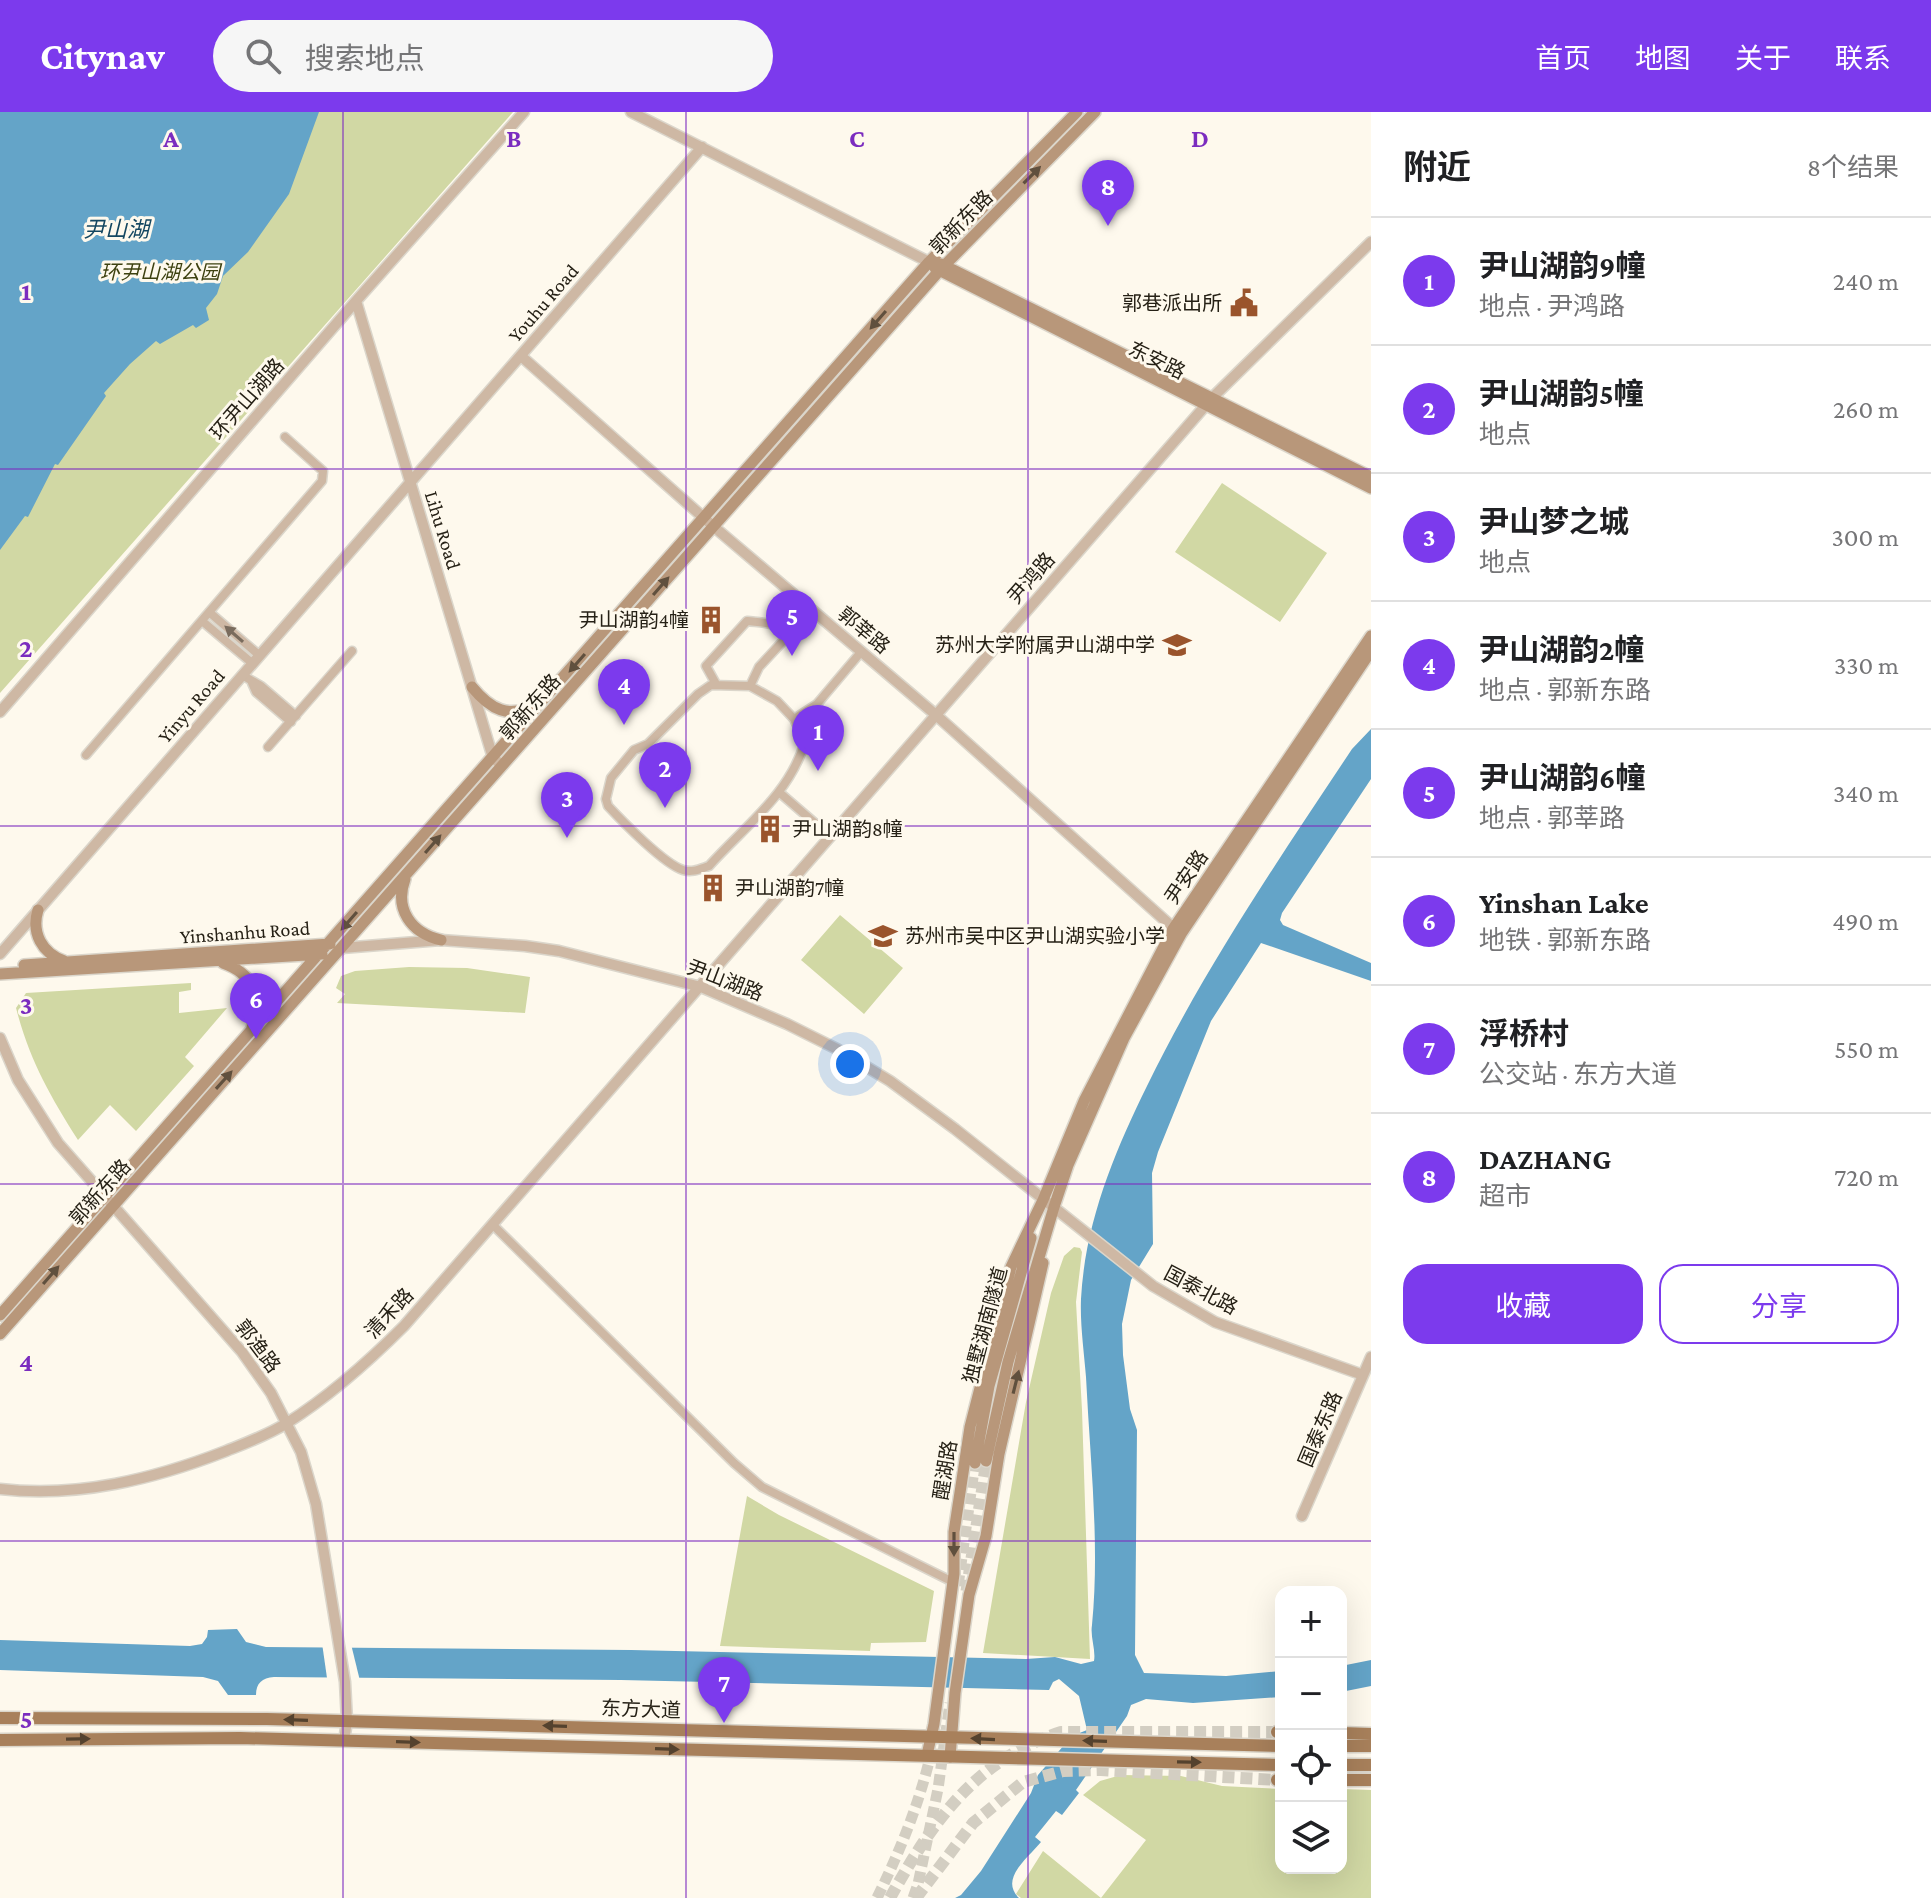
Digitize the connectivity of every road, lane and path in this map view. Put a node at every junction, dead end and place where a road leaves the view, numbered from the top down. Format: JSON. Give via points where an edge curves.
{"nodes":[{"id":1,"x":524,"y":112,"type":"edge"},
{"id":2,"x":631,"y":112,"type":"edge"},
{"id":3,"x":1077,"y":112,"type":"edge"},
{"id":4,"x":1095,"y":112,"type":"edge"},
{"id":5,"x":702,"y":147,"type":"junction"},
{"id":6,"x":1371,"y":242,"type":"edge"},
{"id":7,"x":929,"y":262,"type":"junction"},
{"id":8,"x":942,"y":268,"type":"junction"},
{"id":9,"x":356,"y":301,"type":"junction"},
{"id":10,"x":521,"y":356,"type":"junction"},
{"id":11,"x":1209,"y":401,"type":"junction"},
{"id":12,"x":285,"y":437,"type":"dead end"},
{"id":13,"x":1371,"y":477,"type":"edge"},
{"id":14,"x":410,"y":482,"type":"junction"},
{"id":15,"x":1371,"y":488,"type":"edge"},
{"id":16,"x":709,"y":522,"type":"junction"},
{"id":17,"x":209,"y":612,"type":"junction"},
{"id":18,"x":202,"y":621,"type":"junction"},
{"id":19,"x":1371,"y":636,"type":"edge"},
{"id":20,"x":352,"y":651,"type":"dead end"},
{"id":21,"x":1371,"y":651,"type":"edge"},
{"id":22,"x":861,"y":652,"type":"junction"},
{"id":23,"x":256,"y":659,"type":"junction"},
{"id":24,"x":242,"y":675,"type":"junction"},
{"id":25,"x":716,"y":684,"type":"junction"},
{"id":26,"x":750,"y":686,"type":"junction"},
{"id":27,"x":472,"y":687,"type":"junction"},
{"id":28,"x":547,"y":697,"type":"junction"},
{"id":29,"x":0,"y":712,"type":"edge"},
{"id":30,"x":936,"y":715,"type":"junction"},
{"id":31,"x":293,"y":719,"type":"junction"},
{"id":32,"x":794,"y":719,"type":"junction"},
{"id":33,"x":268,"y":747,"type":"dead end"},
{"id":34,"x":86,"y":755,"type":"dead end"},
{"id":35,"x":498,"y":762,"type":"junction"},
{"id":36,"x":780,"y":793,"type":"junction"},
{"id":37,"x":831,"y":837,"type":"junction"},
{"id":38,"x":407,"y":874,"type":"junction"},
{"id":39,"x":38,"y":910,"type":"junction"},
{"id":40,"x":1177,"y":931,"type":"junction"},
{"id":41,"x":441,"y":940,"type":"junction"},
{"id":42,"x":329,"y":944,"type":"junction"},
{"id":43,"x":342,"y":948,"type":"junction"},
{"id":44,"x":0,"y":954,"type":"edge"},
{"id":45,"x":320,"y":955,"type":"junction"},
{"id":46,"x":219,"y":961,"type":"junction"},
{"id":47,"x":69,"y":962,"type":"junction"},
{"id":48,"x":0,"y":967,"type":"edge"},
{"id":49,"x":0,"y":974,"type":"edge"},
{"id":50,"x":701,"y":987,"type":"junction"},
{"id":51,"x":249,"y":1034,"type":"junction"},
{"id":52,"x":0,"y":1038,"type":"edge"},
{"id":53,"x":110,"y":1200,"type":"junction"},
{"id":54,"x":1043,"y":1200,"type":"junction"},
{"id":55,"x":1054,"y":1207,"type":"junction"},
{"id":56,"x":492,"y":1224,"type":"junction"},
{"id":57,"x":0,"y":1315,"type":"edge"},
{"id":58,"x":0,"y":1334,"type":"edge"},
{"id":59,"x":1371,"y":1357,"type":"edge"},
{"id":60,"x":1367,"y":1377,"type":"edge"},
{"id":61,"x":287,"y":1423,"type":"junction"},
{"id":62,"x":0,"y":1489,"type":"edge"},
{"id":63,"x":1302,"y":1516,"type":"dead end"},
{"id":64,"x":953,"y":1582,"type":"junction"},
{"id":65,"x":0,"y":1718,"type":"edge"},
{"id":66,"x":347,"y":1721,"type":"junction"},
{"id":67,"x":1347,"y":1733,"type":"edge"},
{"id":68,"x":1371,"y":1734,"type":"edge"},
{"id":69,"x":931,"y":1736,"type":"junction"},
{"id":70,"x":952,"y":1737,"type":"junction"},
{"id":71,"x":0,"y":1740,"type":"edge"},
{"id":72,"x":344,"y":1741,"type":"junction"},
{"id":73,"x":1275,"y":1746,"type":"edge"},
{"id":74,"x":1347,"y":1746,"type":"edge"},
{"id":75,"x":1371,"y":1746,"type":"edge"},
{"id":76,"x":927,"y":1755,"type":"junction"},
{"id":77,"x":950,"y":1757,"type":"junction"},
{"id":78,"x":1275,"y":1765,"type":"edge"},
{"id":79,"x":1347,"y":1765,"type":"edge"},
{"id":80,"x":1371,"y":1765,"type":"edge"},
{"id":81,"x":1347,"y":1780,"type":"edge"},
{"id":82,"x":1371,"y":1780,"type":"edge"}],
"edges":[{"from":1,"to":9,"type":"street","name":"环尹山湖路"},
{"from":2,"to":5,"type":"street","name":"东安路"},
{"from":3,"to":7,"type":"main road","name":"郭新东路"},
{"from":8,"to":4,"type":"main road","name":"郭新东路","one_way":true},
{"from":5,"to":7,"type":"street","name":"东安路"},
{"from":5,"to":10,"type":"street","name":"Youhu Road"},
{"from":6,"to":11,"type":"street","name":"尹鸿路"},
{"from":7,"to":8,"type":"main road","name":"东安路"},
{"from":7,"to":16,"type":"main road","name":"郭新东路","one_way":true},
{"from":8,"to":11,"type":"main road","name":"东安路"},
{"from":8,"to":16,"type":"main road","name":"郭新东路"},
{"from":9,"to":14,"type":"street","name":"Lihu Road"},
{"from":9,"to":29,"type":"street","name":"环尹山湖路"},
{"from":10,"to":14,"type":"street","name":"Youhu Road"},
{"from":10,"to":16,"type":"street","name":"郭莘路"},
{"from":11,"to":13,"type":"main road","name":"东安路"},
{"from":11,"to":15,"type":"main road","name":"东安路"},
{"from":11,"to":30,"type":"street","name":"尹鸿路"},
{"from":12,"to":17,"type":"street","via":[[321,469],[322,481]]},
{"from":14,"to":23,"type":"street","name":"Yinyu Road"},
{"from":14,"to":27,"type":"street","name":"Lihu Road"},
{"from":16,"to":22,"type":"street","name":"郭莘路"},
{"from":16,"to":28,"type":"main road","name":"郭新东路","one_way":true},
{"from":35,"to":16,"type":"main road","name":"郭新东路","one_way":true},
{"from":17,"to":18,"type":"street"},
{"from":23,"to":17,"type":"street","one_way":true},
{"from":18,"to":23,"type":"street"},
{"from":18,"to":34,"type":"street"},
{"from":19,"to":40,"type":"main road","name":"尹安路"},
{"from":20,"to":31,"type":"street"},
{"from":21,"to":40,"type":"main road","name":"尹安路"},
{"from":22,"to":30,"type":"street","name":"郭莘路"},
{"from":22,"to":32,"type":"street","via":[[817,704]]},
{"from":23,"to":24,"type":"street","name":"Yinyu Road"},
{"from":24,"to":31,"type":"street"},
{"from":24,"to":39,"type":"street","name":"Yinyu Road"},
{"from":25,"to":26,"type":"street"},
{"from":25,"to":26,"type":"street","via":[[706,666],[747,621],[777,626],[784,640],[759,667]]},
{"from":25,"to":36,"type":"street","via":[[698,694],[648,744],[634,750],[611,778],[608,806],[682,870],[696,871],[709,866]]},
{"from":26,"to":32,"type":"street","via":[[777,701]]},
{"from":27,"to":28,"type":"main road","via":[[491,707],[505,712],[522,711]]},
{"from":27,"to":35,"type":"street","name":"Lihu Road"},
{"from":28,"to":35,"type":"main road","name":"郭新东路"},
{"from":30,"to":37,"type":"street","name":"尹鸿路"},
{"from":30,"to":40,"type":"street","name":"郭莘路"},
{"from":31,"to":33,"type":"street"},
{"from":32,"to":36,"type":"street","via":[[805,742]]},
{"from":38,"to":35,"type":"main road","name":"郭新东路","one_way":true},
{"from":35,"to":42,"type":"main road","name":"郭新东路","one_way":true},
{"from":36,"to":37,"type":"street"},
{"from":37,"to":50,"type":"street","name":"尹鸿路"},
{"from":38,"to":41,"type":"main road","via":[[401,897],[405,914],[416,931]]},
{"from":38,"to":43,"type":"main road","name":"郭新东路"},
{"from":39,"to":44,"type":"street","name":"Yinyu Road"},
{"from":39,"to":47,"type":"main road","via":[[35,924],[41,943]]},
{"from":40,"to":54,"type":"main road","name":"尹安路","via":[[1084,1101]]},
{"from":40,"to":55,"type":"main road","name":"尹安路","via":[[1124,1038]]},
{"from":41,"to":43,"type":"street","name":"尹山湖路"},
{"from":41,"to":50,"type":"street","name":"尹山湖路","via":[[559,951]]},
{"from":42,"to":43,"type":"main road","name":"Yinshanhu Road"},
{"from":42,"to":45,"type":"main road","name":"郭新东路"},
{"from":42,"to":47,"type":"main road","name":"Yinshanhu Road"},
{"from":43,"to":45,"type":"main road","name":"Yinshanhu Road"},
{"from":53,"to":43,"type":"main road","name":"郭新东路","one_way":true},
{"from":45,"to":46,"type":"main road","name":"Yinshanhu Road"},
{"from":45,"to":51,"type":"main road","name":"郭新东路"},
{"from":46,"to":49,"type":"main road","name":"Yinshanhu Road"},
{"from":46,"to":51,"type":"main road","via":[[242,972],[255,989],[257,1010]]},
{"from":47,"to":48,"type":"main road","name":"Yinshanhu Road"},
{"from":50,"to":54,"type":"street","name":"尹山湖路","via":[[799,1030],[890,1081]]},
{"from":50,"to":56,"type":"street","name":"清禾路"},
{"from":51,"to":53,"type":"main road","name":"郭新东路"},
{"from":52,"to":53,"type":"street","name":"郭渔路","via":[[36,1111]]},
{"from":53,"to":57,"type":"main road","name":"郭新东路"},
{"from":58,"to":53,"type":"main road","name":"郭新东路","one_way":true},
{"from":53,"to":61,"type":"street","name":"郭渔路","via":[[242,1352]]},
{"from":54,"to":55,"type":"street","name":"国泰北路"},
{"from":54,"to":55,"type":"main road","name":"独墅湖南隧道","via":[[997,1353],[981,1423],[980,1462]]},
{"from":54,"to":64,"type":"main road","name":"醒湖路","one_way":true,"via":[[1011,1267],[976,1398],[954,1532]]},
{"from":55,"to":60,"type":"street","name":"国泰北路","via":[[1139,1275],[1215,1322]]},
{"from":70,"to":55,"type":"main road","one_way":true,"via":[[969,1595]]},
{"from":56,"to":61,"type":"street","name":"清禾路","via":[[359,1371]]},
{"from":56,"to":64,"type":"street","via":[[762,1487]]},
{"from":59,"to":60,"type":"street","name":"国泰东路"},
{"from":60,"to":63,"type":"street","name":"国泰东路"},
{"from":61,"to":62,"type":"street","name":"清禾路","via":[[183,1468],[127,1482],[56,1492]]},
{"from":61,"to":66,"type":"street","name":"郭渔路","via":[[316,1504]]},
{"from":64,"to":69,"type":"main road","name":"醒湖路"},
{"from":66,"to":65,"type":"main road","name":"东方大道","one_way":true},
{"from":69,"to":66,"type":"main road","name":"东方大道","one_way":true},
{"from":66,"to":72,"type":"street","name":"郭渔路"},
{"from":67,"to":68,"type":"main road"},
{"from":69,"to":70,"type":"main road","name":"东方大道"},
{"from":69,"to":76,"type":"main road","name":"醒湖路"},
{"from":73,"to":70,"type":"main road","name":"东方大道","one_way":true},
{"from":70,"to":77,"type":"main road"},
{"from":71,"to":72,"type":"main road","name":"东方大道","one_way":true},
{"from":72,"to":76,"type":"main road","name":"东方大道","one_way":true},
{"from":74,"to":75,"type":"main road"},
{"from":76,"to":77,"type":"main road","name":"东方大道"},
{"from":77,"to":78,"type":"main road","name":"东方大道","one_way":true},
{"from":79,"to":80,"type":"main road"},
{"from":81,"to":82,"type":"main road"}]}
